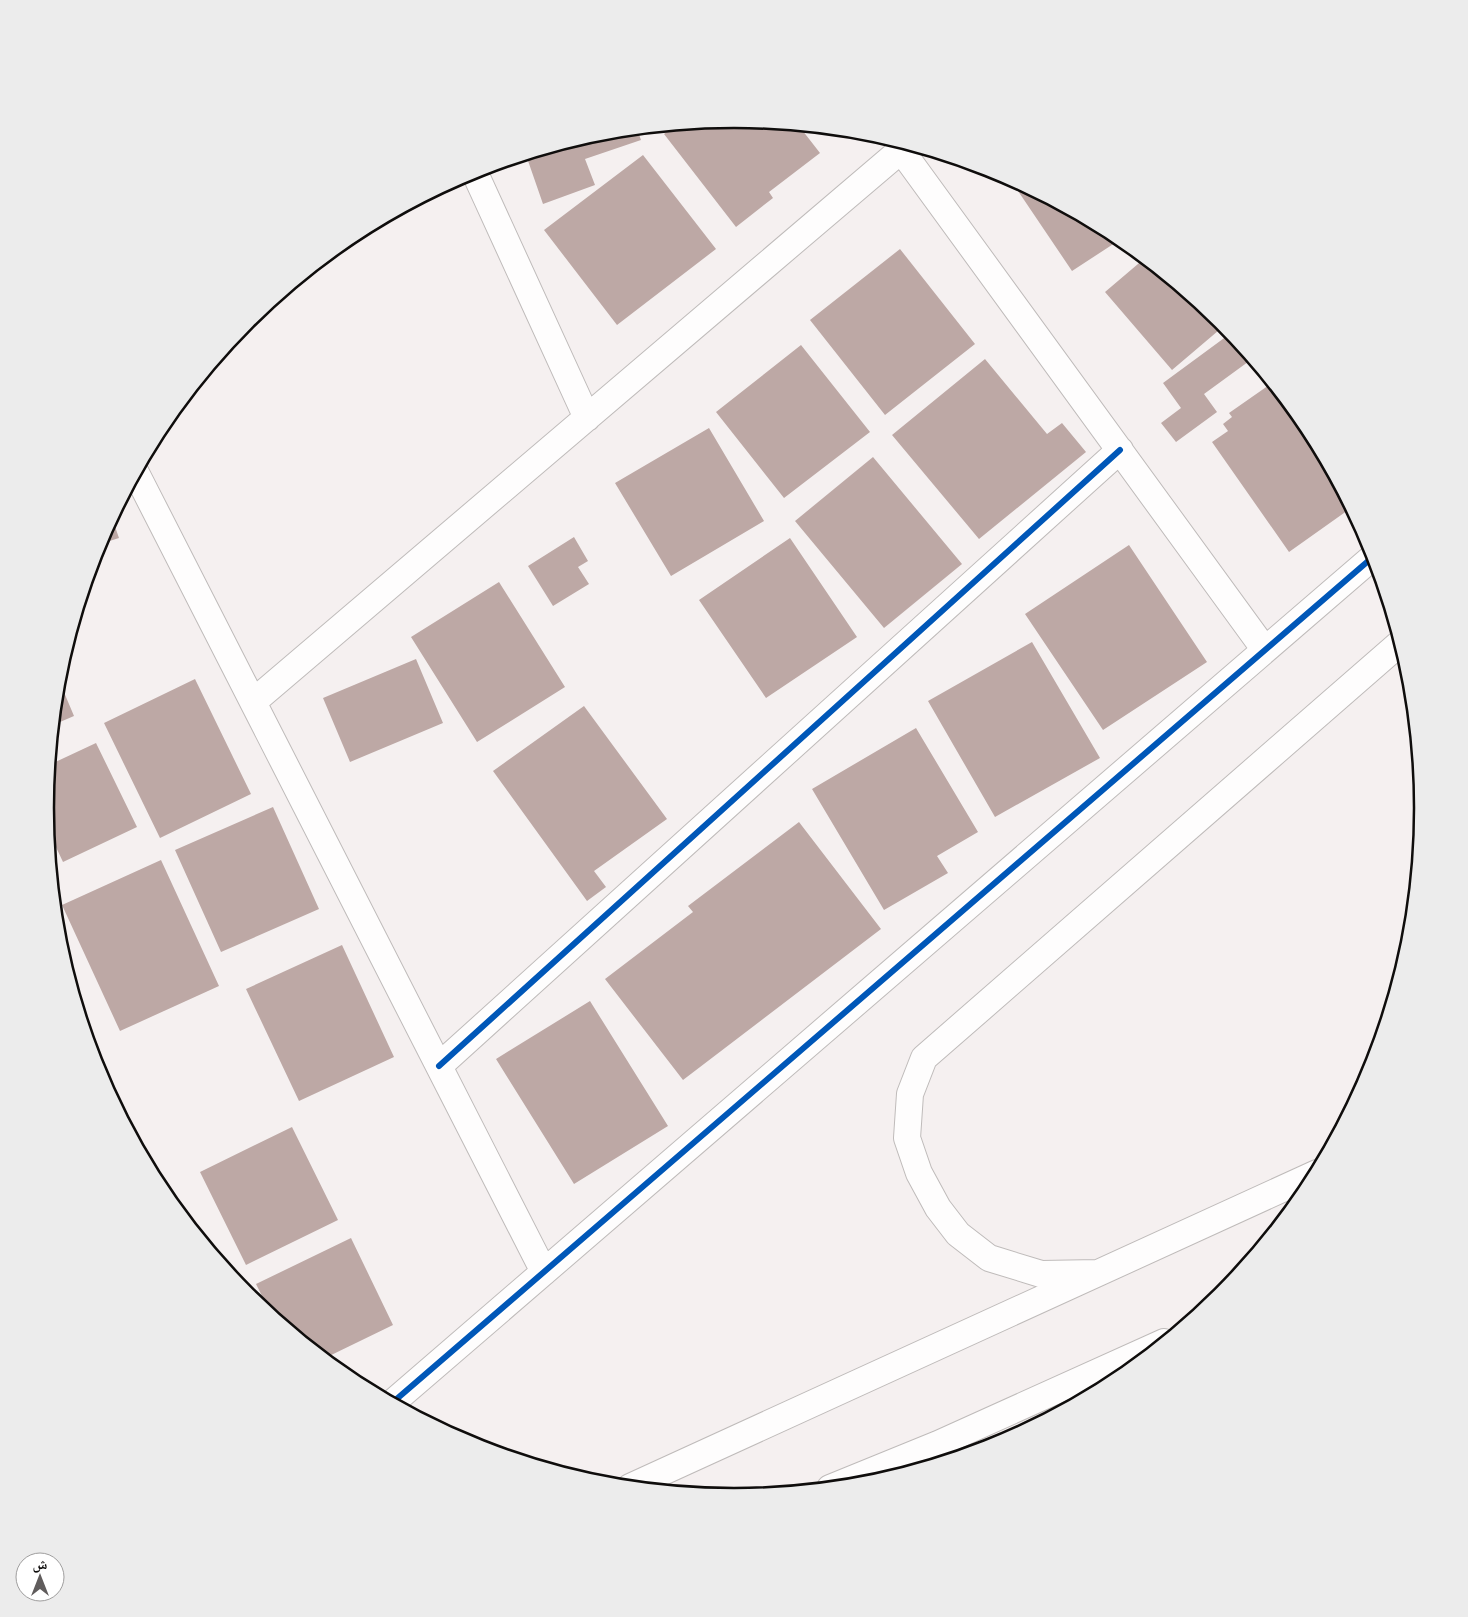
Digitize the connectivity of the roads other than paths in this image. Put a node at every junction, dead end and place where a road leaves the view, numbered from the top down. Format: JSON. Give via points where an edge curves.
{"nodes":[{"id":1,"x":902,"y":149,"type":"edge"},
{"id":2,"x":906,"y":150,"type":"edge"},
{"id":3,"x":477,"y":179,"type":"edge"},
{"id":4,"x":587,"y":418,"type":"junction"},
{"id":5,"x":1120,"y":450,"type":"junction"},
{"id":6,"x":139,"y":479,"type":"edge"},
{"id":7,"x":1367,"y":562,"type":"edge"},
{"id":8,"x":1395,"y":648,"type":"edge"},
{"id":9,"x":1265,"y":650,"type":"junction"},
{"id":10,"x":253,"y":702,"type":"junction"},
{"id":11,"x":439,"y":1066,"type":"junction"},
{"id":12,"x":1305,"y":1177,"type":"edge"},
{"id":13,"x":544,"y":1272,"type":"junction"},
{"id":14,"x":1098,"y":1273,"type":"junction"},
{"id":15,"x":1139,"y":1354,"type":"edge"},
{"id":16,"x":396,"y":1399,"type":"edge"},
{"id":17,"x":941,"y":1453,"type":"edge"},
{"id":18,"x":871,"y":1475,"type":"edge"},
{"id":19,"x":640,"y":1482,"type":"edge"}],
"edges":[{"from":1,"to":4,"type":"street"},
{"from":2,"to":5,"type":"street"},
{"from":3,"to":4,"type":"street"},
{"from":4,"to":10,"type":"street"},
{"from":5,"to":9,"type":"street"},
{"from":5,"to":11,"type":"street"},
{"from":6,"to":10,"type":"street"},
{"from":7,"to":9,"type":"street"},
{"from":8,"to":14,"type":"street","via":[[924,1058],[910,1094],[907,1138],[919,1173],[938,1208],[958,1234],[989,1258],[1041,1274]]},
{"from":9,"to":13,"type":"street"},
{"from":10,"to":11,"type":"street"},
{"from":11,"to":13,"type":"street"},
{"from":12,"to":14,"type":"street"},
{"from":13,"to":16,"type":"street"},
{"from":14,"to":19,"type":"street"},
{"from":15,"to":17,"type":"street"},
{"from":17,"to":18,"type":"street"}]}
